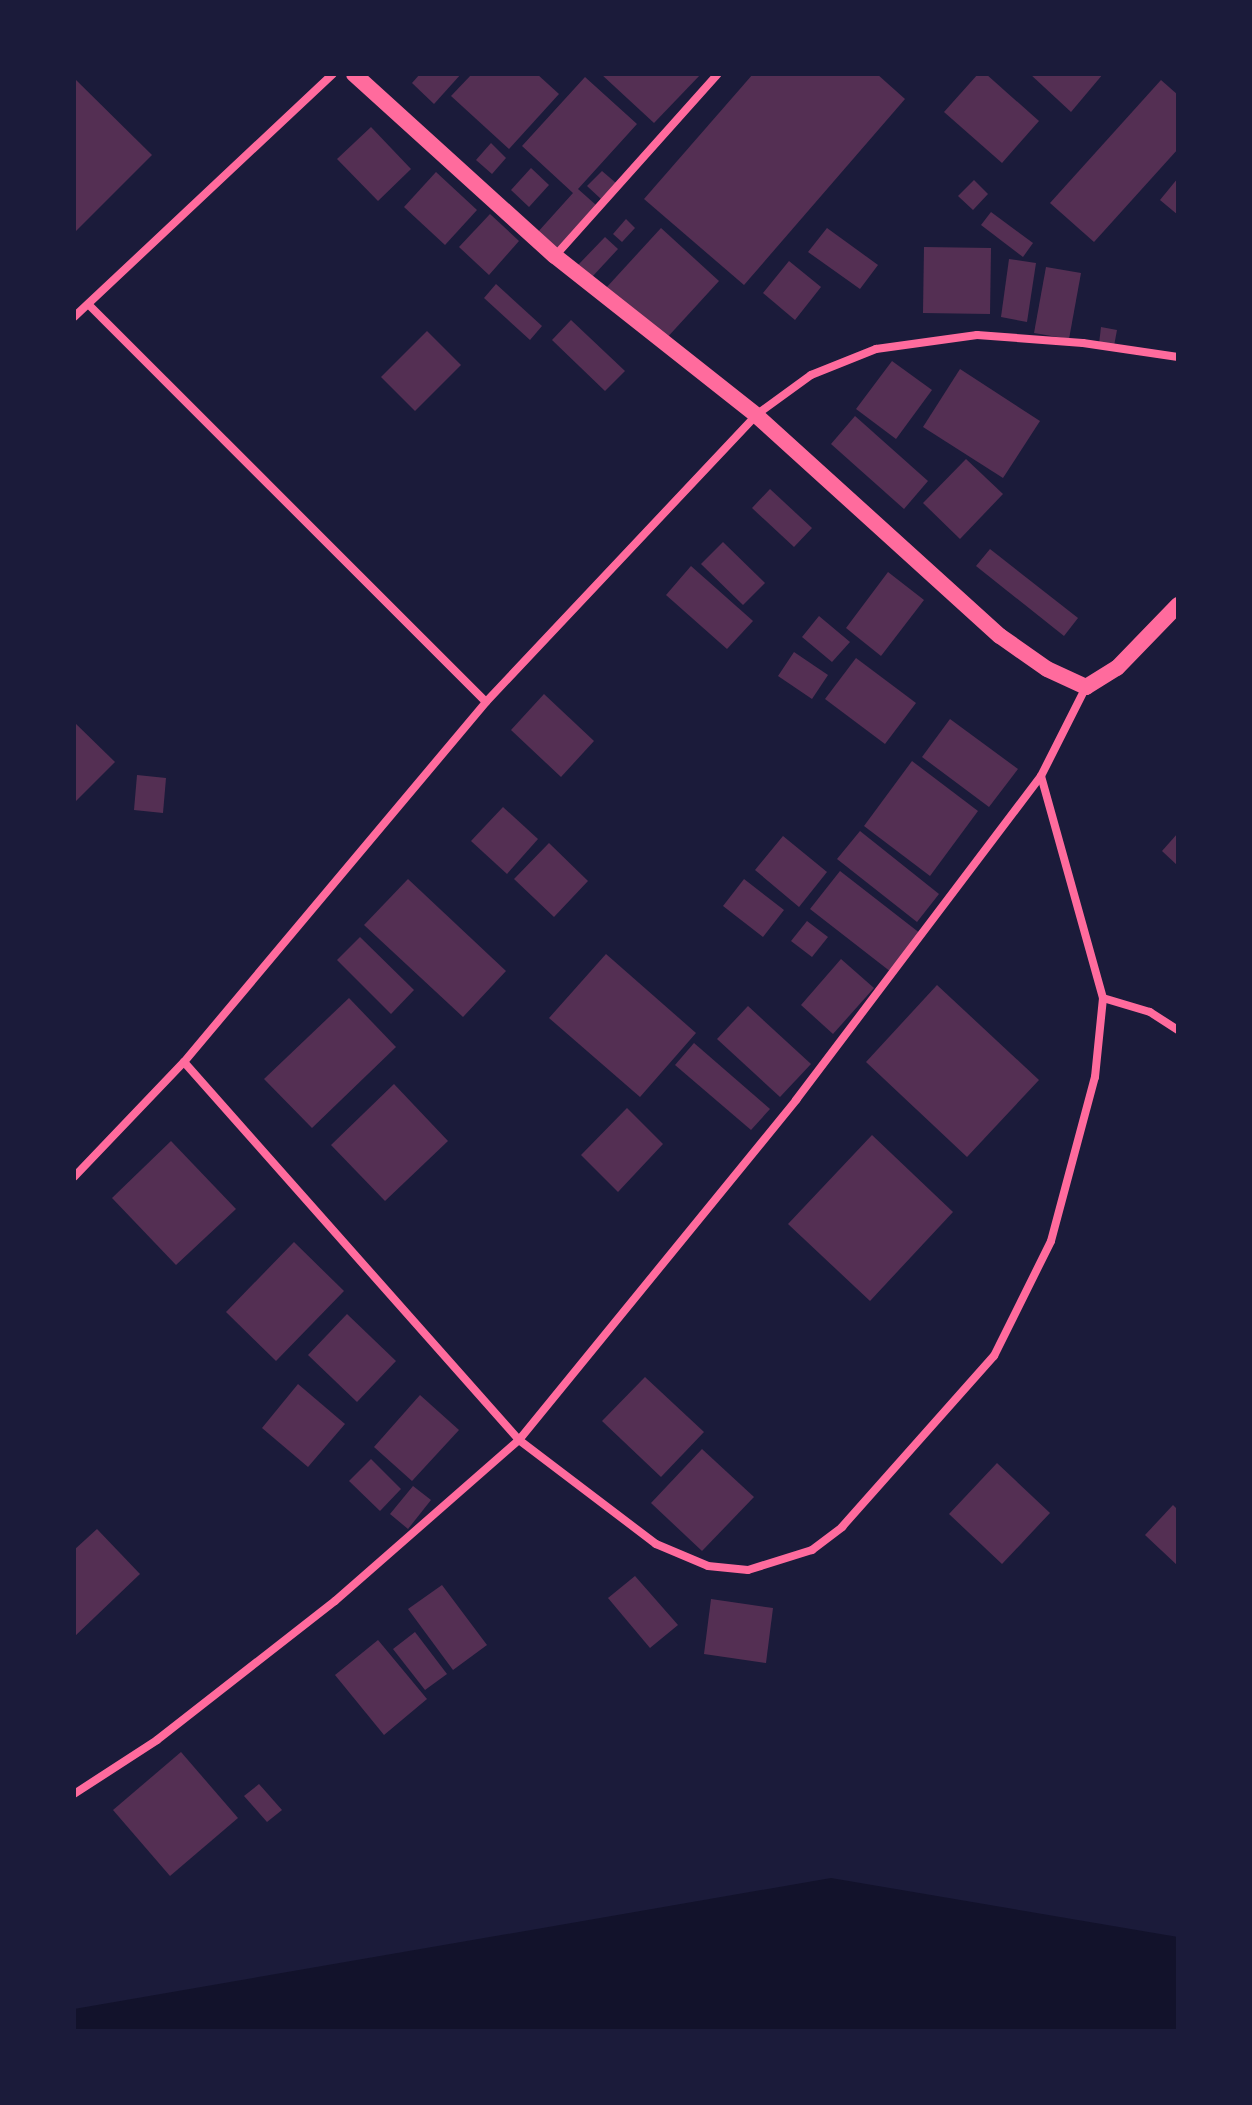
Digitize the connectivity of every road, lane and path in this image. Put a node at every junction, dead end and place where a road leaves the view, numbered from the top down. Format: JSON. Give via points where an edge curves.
{"nodes":[{"id":1,"x":333,"y":74,"type":"edge"},
{"id":2,"x":354,"y":74,"type":"edge"},
{"id":3,"x":718,"y":74,"type":"edge"},
{"id":4,"x":555,"y":256,"type":"junction"},
{"id":5,"x":89,"y":305,"type":"junction"},
{"id":6,"x":74,"y":317,"type":"edge"},
{"id":7,"x":1178,"y":357,"type":"edge"},
{"id":8,"x":756,"y":415,"type":"junction"},
{"id":9,"x":1178,"y":605,"type":"edge"},
{"id":10,"x":1086,"y":687,"type":"junction"},
{"id":11,"x":486,"y":702,"type":"junction"},
{"id":12,"x":1041,"y":776,"type":"junction"},
{"id":13,"x":1103,"y":998,"type":"junction"},
{"id":14,"x":1178,"y":1030,"type":"edge"},
{"id":15,"x":184,"y":1062,"type":"junction"},
{"id":16,"x":74,"y":1177,"type":"edge"},
{"id":17,"x":519,"y":1440,"type":"junction"},
{"id":18,"x":74,"y":1794,"type":"edge"}],
"edges":[{"from":1,"to":5,"type":"street"},
{"from":2,"to":4,"type":"main road"},
{"from":3,"to":4,"type":"street"},
{"from":4,"to":8,"type":"main road"},
{"from":5,"to":6,"type":"street"},
{"from":5,"to":11,"type":"street"},
{"from":7,"to":8,"type":"street","via":[[977,335],[876,349],[811,375]]},
{"from":8,"to":10,"type":"main road","via":[[1000,636],[1047,669]]},
{"from":8,"to":11,"type":"street"},
{"from":9,"to":10,"type":"main road","via":[[1117,668]]},
{"from":10,"to":12,"type":"street"},
{"from":11,"to":15,"type":"street"},
{"from":12,"to":13,"type":"street"},
{"from":12,"to":17,"type":"street","via":[[796,1100]]},
{"from":13,"to":14,"type":"street","via":[[1150,1012]]},
{"from":13,"to":17,"type":"street","via":[[1095,1077],[1051,1241],[1016,1319],[994,1356],[842,1527],[812,1550],[748,1570],[708,1566],[656,1544]]},
{"from":15,"to":16,"type":"street"},
{"from":15,"to":17,"type":"street"},
{"from":17,"to":18,"type":"street","via":[[335,1601],[157,1740]]}]}
